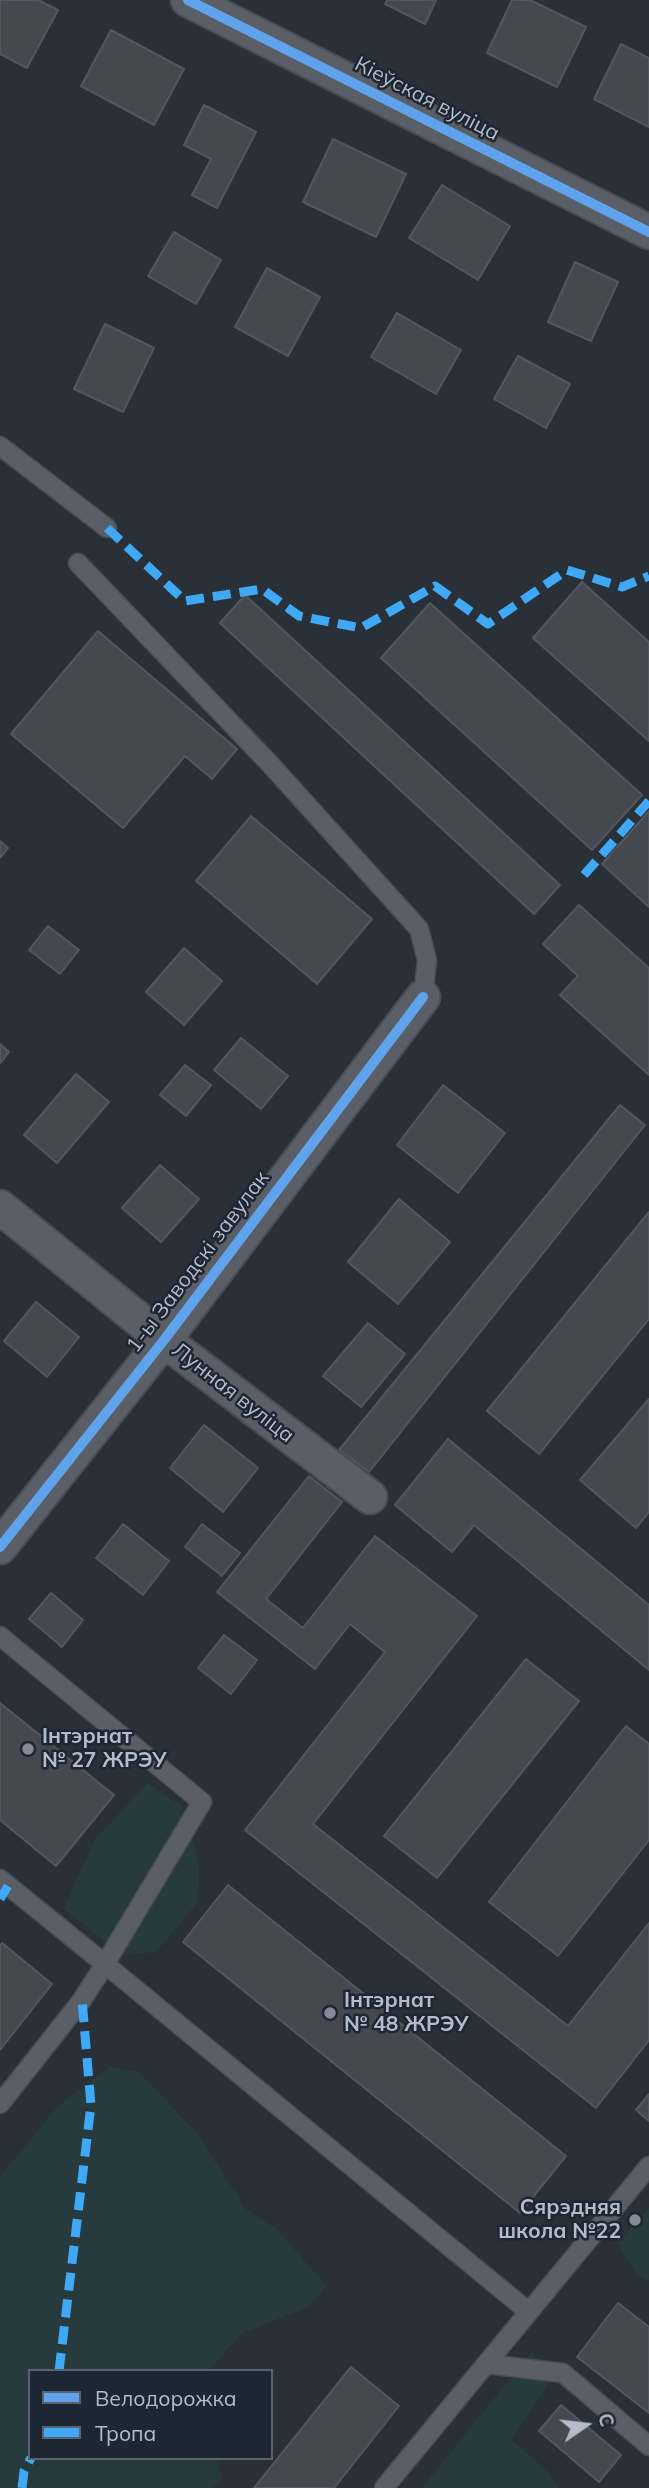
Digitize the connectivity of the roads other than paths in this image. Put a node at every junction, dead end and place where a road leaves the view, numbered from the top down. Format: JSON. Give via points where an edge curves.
{"nodes":[{"id":1,"x":188,"y":0,"type":"edge"},
{"id":2,"x":649,"y":232,"type":"edge"},
{"id":3,"x":0,"y":446,"type":"edge"},
{"id":4,"x":107,"y":528,"type":"dead end"},
{"id":5,"x":78,"y":563,"type":"dead end"},
{"id":6,"x":423,"y":997,"type":"joint"},
{"id":7,"x":0,"y":1207,"type":"edge"},
{"id":8,"x":164,"y":1340,"type":"junction"},
{"id":9,"x":370,"y":1497,"type":"dead end"},
{"id":10,"x":0,"y":1547,"type":"edge"},
{"id":11,"x":0,"y":1636,"type":"edge"},
{"id":12,"x":0,"y":1879,"type":"edge"},
{"id":13,"x":105,"y":1964,"type":"junction"},
{"id":14,"x":0,"y":2104,"type":"edge"},
{"id":15,"x":649,"y":2166,"type":"edge"},
{"id":16,"x":529,"y":2312,"type":"junction"},
{"id":17,"x":486,"y":2364,"type":"junction"},
{"id":18,"x":649,"y":2446,"type":"edge"},
{"id":19,"x":384,"y":2488,"type":"edge"}],
"edges":[{"from":1,"to":2,"type":"street","name":"Кіеўская вуліца"},
{"from":3,"to":4,"type":"lane"},
{"from":5,"to":6,"type":"lane","via":[[271,764],[419,929],[427,960]]},
{"from":6,"to":8,"type":"street","name":"1-ы Заводскі завулак"},
{"from":7,"to":8,"type":"street","name":"Лунная вуліца"},
{"from":8,"to":9,"type":"street","name":"Лунная вуліца"},
{"from":8,"to":10,"type":"street","name":"1-ы Заводскі завулак"},
{"from":11,"to":13,"type":"lane","via":[[202,1802]]},
{"from":12,"to":13,"type":"lane"},
{"from":13,"to":14,"type":"lane"},
{"from":13,"to":16,"type":"lane"},
{"from":15,"to":16,"type":"lane"},
{"from":16,"to":17,"type":"lane"},
{"from":17,"to":18,"type":"lane","via":[[563,2373]]},
{"from":17,"to":19,"type":"lane"}]}
